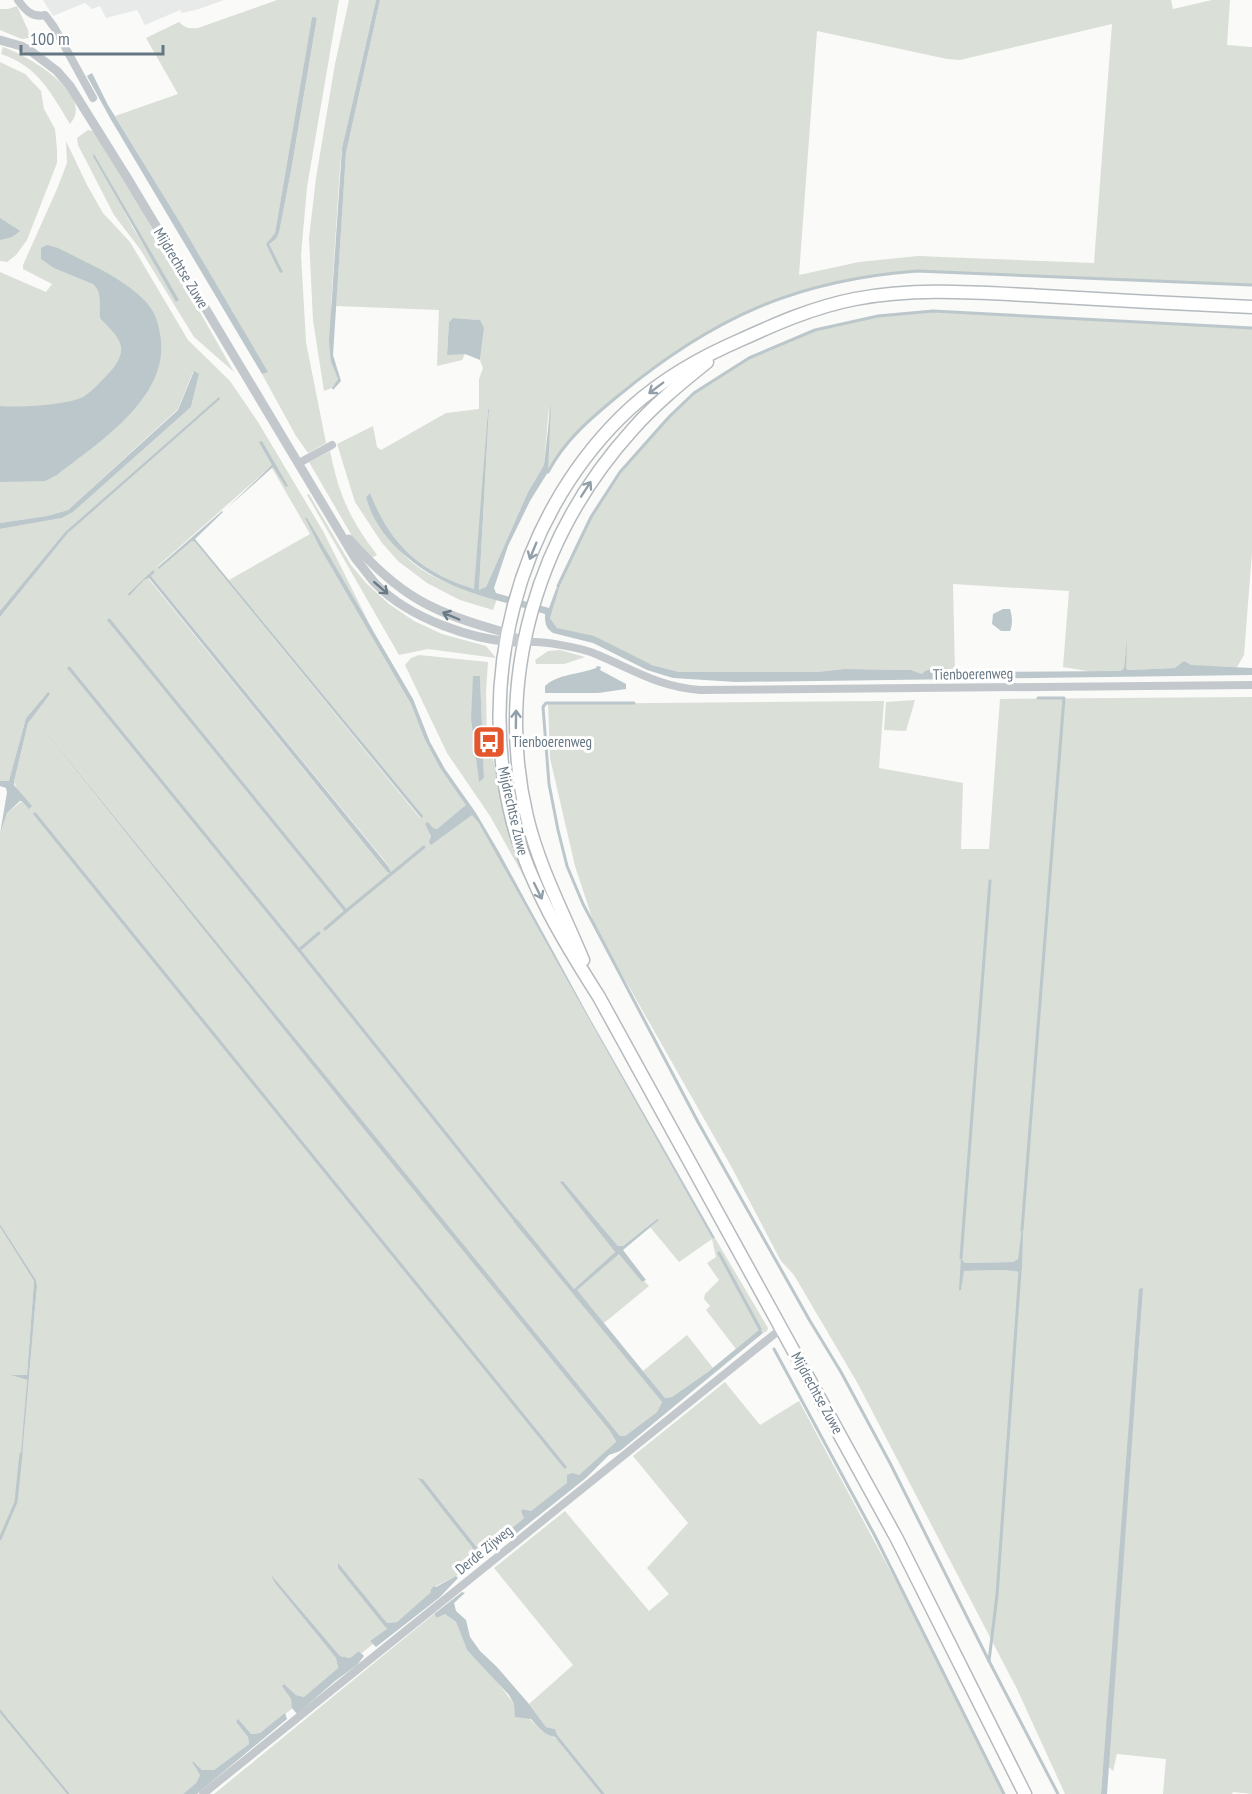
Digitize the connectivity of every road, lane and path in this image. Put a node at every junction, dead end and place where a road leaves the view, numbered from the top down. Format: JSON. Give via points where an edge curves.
{"nodes":[{"id":1,"x":20,"y":3,"type":"edge"},
{"id":2,"x":0,"y":39,"type":"edge"},
{"id":3,"x":93,"y":98,"type":"dead end"},
{"id":4,"x":1252,"y":307,"type":"edge"},
{"id":5,"x":729,"y":345,"type":"junction"},
{"id":6,"x":332,"y":445,"type":"dead end"},
{"id":7,"x":299,"y":463,"type":"junction"},
{"id":8,"x":506,"y":638,"type":"junction"},
{"id":9,"x":524,"y":642,"type":"junction"},
{"id":10,"x":1252,"y":685,"type":"edge"},
{"id":11,"x":599,"y":997,"type":"junction"},
{"id":12,"x":782,"y":1328,"type":"junction"},
{"id":13,"x":203,"y":1794,"type":"edge"},
{"id":14,"x":1025,"y":1794,"type":"edge"}],
"edges":[{"from":1,"to":3,"type":"street","via":[[32,15],[45,15],[50,21]]},
{"from":2,"to":7,"type":"street","name":"Mijdrechtse Zuwe","via":[[32,52],[70,86]]},
{"from":4,"to":5,"type":"main road","via":[[913,292],[857,299],[801,313]]},
{"from":5,"to":8,"type":"main road","one_way":true,"via":[[660,385],[619,419],[597,444],[547,520],[517,595]]},
{"from":9,"to":5,"type":"main road","one_way":true,"via":[[532,606],[557,540],[603,465],[648,413]]},
{"from":6,"to":7,"type":"street"},
{"from":7,"to":8,"type":"street","name":"Mijdrechtse Zuwe","via":[[355,558],[376,585],[405,608],[461,632]]},
{"from":8,"to":9,"type":"street","name":"Mijdrechtse Zuwe"},
{"from":8,"to":11,"type":"main road","name":"Mijdrechtse Zuwe","one_way":true,"via":[[499,701],[500,744],[512,819],[538,891]]},
{"from":9,"to":10,"type":"street","name":"Tienboerenweg","via":[[538,641],[595,653],[649,679],[687,689]]},
{"from":11,"to":9,"type":"main road","name":"Mijdrechtse Zuwe","one_way":true,"via":[[543,870],[527,816],[516,732]]},
{"from":11,"to":12,"type":"main road","name":"Mijdrechtse Zuwe"},
{"from":12,"to":13,"type":"street","name":"Derde Zijweg"},
{"from":12,"to":14,"type":"main road","name":"Mijdrechtse Zuwe","via":[[897,1539]]}]}
